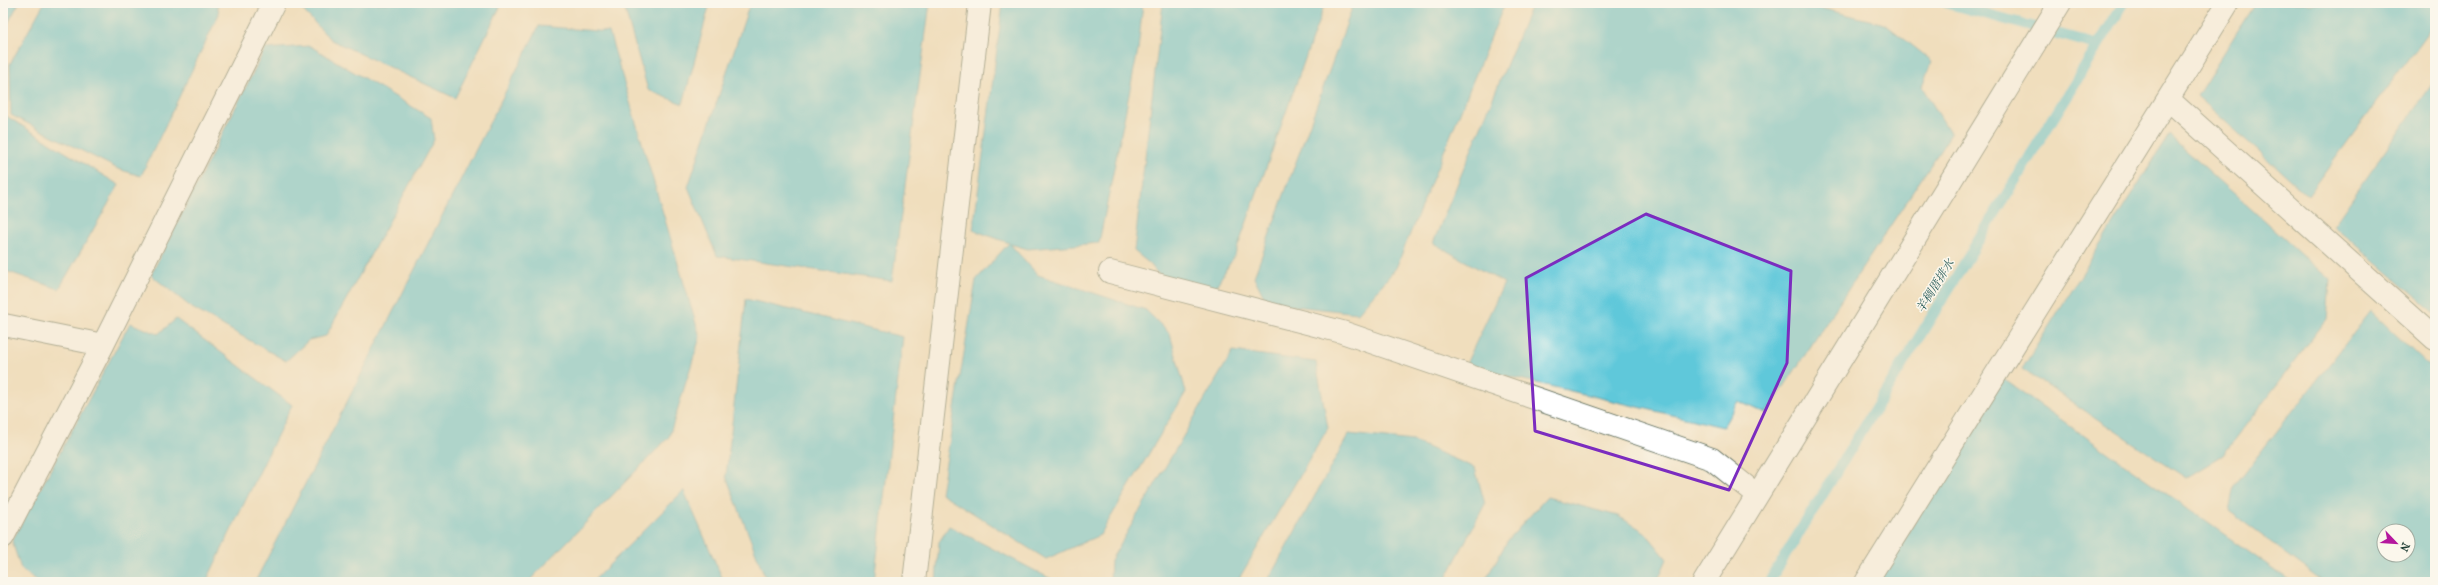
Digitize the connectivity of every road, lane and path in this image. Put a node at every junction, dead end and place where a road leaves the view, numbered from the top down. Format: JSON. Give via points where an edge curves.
{"nodes":[{"id":1,"x":274,"y":3,"type":"edge"},
{"id":2,"x":980,"y":3,"type":"edge"},
{"id":3,"x":2228,"y":3,"type":"edge"},
{"id":4,"x":2056,"y":10,"type":"edge"},
{"id":5,"x":2168,"y":99,"type":"junction"},
{"id":6,"x":1110,"y":272,"type":"dead end"},
{"id":7,"x":3,"y":326,"type":"edge"},
{"id":8,"x":2435,"y":339,"type":"edge"},
{"id":9,"x":102,"y":345,"type":"junction"},
{"id":10,"x":1757,"y":495,"type":"junction"},
{"id":11,"x":3,"y":537,"type":"edge"},
{"id":12,"x":914,"y":582,"type":"edge"},
{"id":13,"x":1704,"y":582,"type":"edge"},
{"id":14,"x":1866,"y":582,"type":"edge"}],
"edges":[{"from":1,"to":9,"type":"street"},
{"from":2,"to":12,"type":"street"},
{"from":3,"to":5,"type":"street"},
{"from":4,"to":10,"type":"street"},
{"from":5,"to":8,"type":"street"},
{"from":5,"to":14,"type":"street"},
{"from":6,"to":10,"type":"street","via":[[1342,332],[1712,459]]},
{"from":7,"to":9,"type":"street"},
{"from":9,"to":11,"type":"street"},
{"from":10,"to":13,"type":"street"}]}
